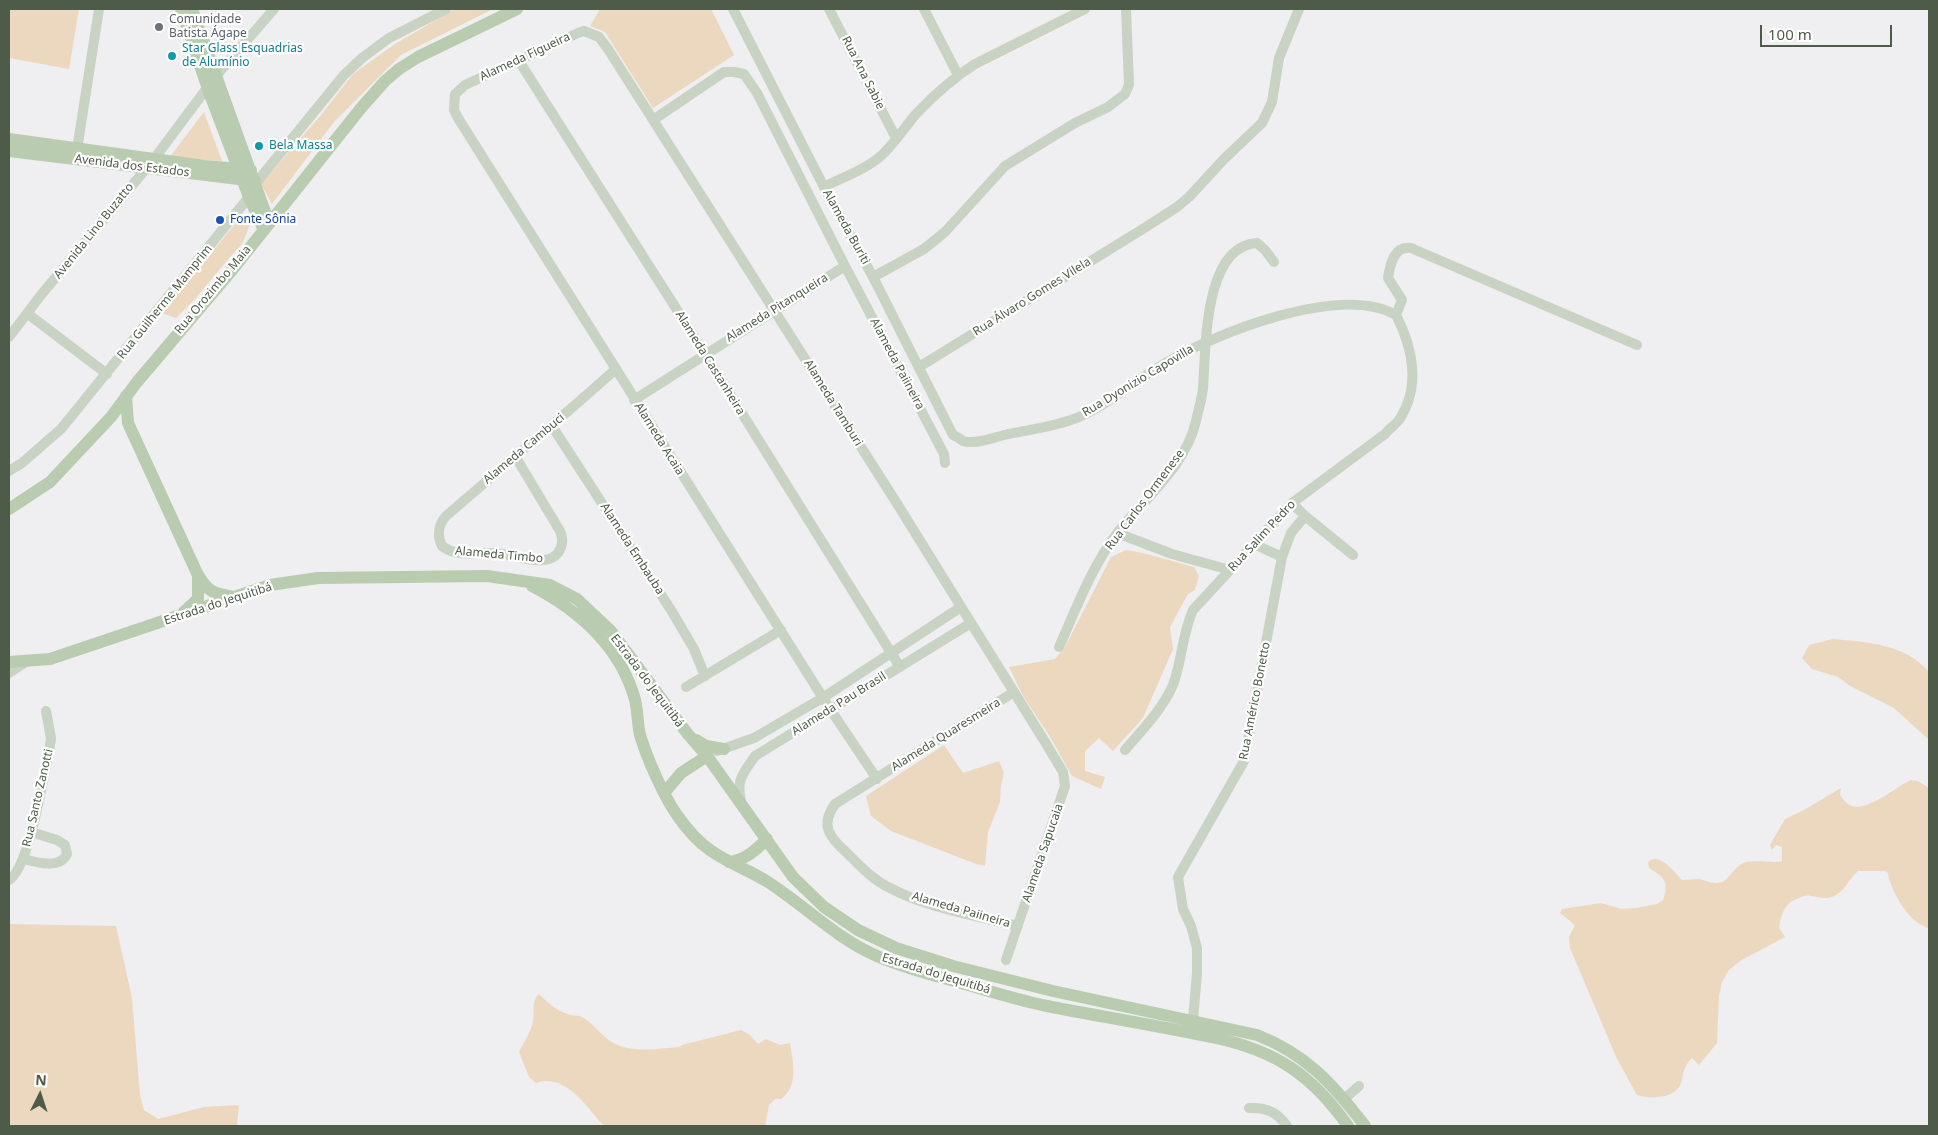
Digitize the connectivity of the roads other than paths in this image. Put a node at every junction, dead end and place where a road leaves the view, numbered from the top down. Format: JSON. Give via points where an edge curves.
{"nodes":[{"id":1,"x":99,"y":9,"type":"edge"},
{"id":2,"x":181,"y":9,"type":"edge"},
{"id":3,"x":192,"y":9,"type":"edge"},
{"id":4,"x":274,"y":9,"type":"edge"},
{"id":5,"x":446,"y":9,"type":"edge"},
{"id":6,"x":517,"y":9,"type":"edge"},
{"id":7,"x":733,"y":9,"type":"edge"},
{"id":8,"x":829,"y":9,"type":"edge"},
{"id":9,"x":924,"y":9,"type":"edge"},
{"id":10,"x":1085,"y":9,"type":"edge"},
{"id":11,"x":1126,"y":9,"type":"edge"},
{"id":12,"x":1299,"y":9,"type":"edge"},
{"id":13,"x":599,"y":37,"type":"joint"},
{"id":14,"x":519,"y":61,"type":"junction"},
{"id":15,"x":958,"y":75,"type":"junction"},
{"id":16,"x":216,"y":76,"type":"junction"},
{"id":17,"x":208,"y":89,"type":"junction"},
{"id":18,"x":455,"y":94,"type":"joint"},
{"id":19,"x":653,"y":120,"type":"junction"},
{"id":20,"x":896,"y":138,"type":"junction"},
{"id":21,"x":9,"y":139,"type":"edge"},
{"id":22,"x":9,"y":150,"type":"edge"},
{"id":23,"x":76,"y":153,"type":"junction"},
{"id":24,"x":149,"y":164,"type":"junction"},
{"id":25,"x":249,"y":177,"type":"junction"},
{"id":26,"x":824,"y":187,"type":"junction"},
{"id":27,"x":249,"y":197,"type":"junction"},
{"id":28,"x":266,"y":226,"type":"junction"},
{"id":29,"x":1274,"y":262,"type":"dead end"},
{"id":30,"x":844,"y":266,"type":"junction"},
{"id":31,"x":873,"y":277,"type":"junction"},
{"id":32,"x":774,"y":310,"type":"junction"},
{"id":33,"x":28,"y":314,"type":"junction"},
{"id":34,"x":1396,"y":315,"type":"junction"},
{"id":35,"x":9,"y":337,"type":"edge"},
{"id":36,"x":1206,"y":342,"type":"junction"},
{"id":37,"x":1637,"y":345,"type":"dead end"},
{"id":38,"x":704,"y":354,"type":"junction"},
{"id":39,"x":919,"y":367,"type":"junction"},
{"id":40,"x":616,"y":369,"type":"junction"},
{"id":41,"x":107,"y":374,"type":"junction"},
{"id":42,"x":126,"y":396,"type":"junction"},
{"id":43,"x":634,"y":400,"type":"junction"},
{"id":44,"x":128,"y":423,"type":"junction"},
{"id":45,"x":552,"y":426,"type":"junction"},
{"id":46,"x":101,"y":427,"type":"junction"},
{"id":47,"x":964,"y":441,"type":"joint"},
{"id":48,"x":515,"y":456,"type":"junction"},
{"id":49,"x":945,"y":463,"type":"dead end"},
{"id":50,"x":9,"y":471,"type":"edge"},
{"id":51,"x":1292,"y":503,"type":"junction"},
{"id":52,"x":9,"y":509,"type":"edge"},
{"id":53,"x":1305,"y":516,"type":"junction"},
{"id":54,"x":439,"y":532,"type":"joint"},
{"id":55,"x":1117,"y":533,"type":"junction"},
{"id":56,"x":1254,"y":544,"type":"junction"},
{"id":57,"x":1353,"y":555,"type":"dead end"},
{"id":58,"x":1282,"y":557,"type":"junction"},
{"id":59,"x":1230,"y":570,"type":"junction"},
{"id":60,"x":197,"y":573,"type":"junction"},
{"id":61,"x":523,"y":581,"type":"junction"},
{"id":62,"x":233,"y":597,"type":"junction"},
{"id":63,"x":961,"y":607,"type":"junction"},
{"id":64,"x":178,"y":617,"type":"junction"},
{"id":65,"x":971,"y":623,"type":"junction"},
{"id":66,"x":781,"y":630,"type":"junction"},
{"id":67,"x":1059,"y":647,"type":"dead end"},
{"id":68,"x":892,"y":653,"type":"junction"},
{"id":69,"x":9,"y":662,"type":"edge"},
{"id":70,"x":24,"y":663,"type":"junction"},
{"id":71,"x":900,"y":667,"type":"junction"},
{"id":72,"x":9,"y":673,"type":"edge"},
{"id":73,"x":705,"y":676,"type":"junction"},
{"id":74,"x":686,"y":687,"type":"dead end"},
{"id":75,"x":1014,"y":692,"type":"junction"},
{"id":76,"x":824,"y":697,"type":"junction"},
{"id":77,"x":830,"y":709,"type":"junction"},
{"id":78,"x":46,"y":711,"type":"dead end"},
{"id":79,"x":687,"y":733,"type":"junction"},
{"id":80,"x":747,"y":741,"type":"junction"},
{"id":81,"x":724,"y":749,"type":"junction"},
{"id":82,"x":1125,"y":750,"type":"dead end"},
{"id":83,"x":707,"y":756,"type":"junction"},
{"id":84,"x":755,"y":756,"type":"junction"},
{"id":85,"x":1063,"y":772,"type":"joint"},
{"id":86,"x":877,"y":779,"type":"junction"},
{"id":87,"x":664,"y":792,"type":"junction"},
{"id":88,"x":742,"y":806,"type":"junction"},
{"id":89,"x":31,"y":832,"type":"junction"},
{"id":90,"x":767,"y":839,"type":"junction"},
{"id":91,"x":24,"y":859,"type":"junction"},
{"id":92,"x":729,"y":862,"type":"junction"},
{"id":93,"x":9,"y":880,"type":"edge"},
{"id":94,"x":1018,"y":926,"type":"junction"},
{"id":95,"x":1006,"y":960,"type":"dead end"},
{"id":96,"x":1193,"y":1020,"type":"junction"},
{"id":97,"x":1359,"y":1086,"type":"dead end"},
{"id":98,"x":1343,"y":1100,"type":"junction"},
{"id":99,"x":1249,"y":1108,"type":"dead end"},
{"id":100,"x":1287,"y":1126,"type":"edge"},
{"id":101,"x":1348,"y":1126,"type":"edge"},
{"id":102,"x":1365,"y":1126,"type":"edge"}],
"edges":[{"from":1,"to":23,"type":"street"},
{"from":2,"to":17,"type":"main road"},
{"from":3,"to":16,"type":"main road"},
{"from":4,"to":16,"type":"street","name":"Avenida Lino Buzatto"},
{"from":5,"to":25,"type":"street","via":[[389,38],[362,58]]},
{"from":6,"to":28,"type":"main road","name":"Rua Orozimbo Maia","via":[[418,57],[392,75],[361,108]]},
{"from":7,"to":26,"type":"street","name":"Alameda Buriti"},
{"from":8,"to":20,"type":"street","name":"Rua Ana Sabie"},
{"from":9,"to":15,"type":"street"},
{"from":10,"to":15,"type":"street"},
{"from":11,"to":31,"type":"street","via":[[1129,85],[1125,94],[1108,108],[1005,166],[945,232],[924,249]]},
{"from":12,"to":39,"type":"street","name":"Rua Álvaro Gomes Vilela","via":[[1279,58],[1272,102],[1262,123],[1189,197]]},
{"from":13,"to":14,"type":"street","name":"Alameda Figueira","via":[[584,31]]},
{"from":13,"to":19,"type":"street","name":"Alameda Tamburi"},
{"from":14,"to":18,"type":"street","name":"Alameda Figueira","via":[[465,85]]},
{"from":14,"to":38,"type":"street","name":"Alameda Castanheira"},
{"from":15,"to":20,"type":"street"},
{"from":16,"to":17,"type":"street","name":"Avenida Lino Buzatto"},
{"from":16,"to":25,"type":"main road"},
{"from":17,"to":24,"type":"street","name":"Avenida Lino Buzatto"},
{"from":17,"to":25,"type":"main road"},
{"from":18,"to":40,"type":"street","name":"Alameda Acaia","via":[[454,110],[458,118]]},
{"from":19,"to":30,"type":"street","name":"Alameda Paiineira","via":[[724,72],[744,74],[757,93]]},
{"from":19,"to":32,"type":"street","name":"Alameda Tamburi"},
{"from":20,"to":26,"type":"street","via":[[868,165]]},
{"from":21,"to":23,"type":"main road","name":"Avenida dos Estados"},
{"from":22,"to":23,"type":"main road","name":"Avenida dos Estados"},
{"from":23,"to":24,"type":"main road","name":"Avenida dos Estados"},
{"from":24,"to":25,"type":"main road","name":"Avenida dos Estados"},
{"from":24,"to":33,"type":"street","name":"Avenida Lino Buzatto"},
{"from":25,"to":27,"type":"main road"},
{"from":25,"to":28,"type":"main road"},
{"from":26,"to":31,"type":"street","name":"Alameda Buriti"},
{"from":27,"to":28,"type":"main road"},
{"from":27,"to":41,"type":"street","name":"Rua Guilherme Mamprim"},
{"from":28,"to":42,"type":"main road","name":"Rua Orozimbo Maia"},
{"from":29,"to":36,"type":"street","name":"Rua Carlos Ormenese","via":[[1257,244],[1248,244],[1232,255],[1219,275],[1211,297]]},
{"from":30,"to":32,"type":"street","name":"Alameda Pitanqueira"},
{"from":30,"to":49,"type":"street","name":"Alameda Paiineira","via":[[944,454]]},
{"from":31,"to":39,"type":"street","name":"Alameda Buriti"},
{"from":32,"to":38,"type":"street","name":"Alameda Pitanqueira"},
{"from":32,"to":63,"type":"street","name":"Alameda Tamburi"},
{"from":33,"to":35,"type":"street","name":"Avenida Lino Buzatto"},
{"from":33,"to":41,"type":"street"},
{"from":34,"to":36,"type":"street","name":"Rua Dyonizio Capovilla","via":[[1357,305],[1320,307],[1242,328]]},
{"from":34,"to":37,"type":"street","via":[[1402,300],[1388,278],[1395,256],[1406,247]]},
{"from":34,"to":51,"type":"street","name":"Rua Salim Pedro","via":[[1412,359],[1413,374],[1412,386],[1399,420]]},
{"from":36,"to":47,"type":"street","name":"Rua Dyonizio Capovilla","via":[[1162,365],[1102,406],[1070,421]]},
{"from":36,"to":55,"type":"street","name":"Rua Carlos Ormenese","via":[[1202,391],[1195,424],[1181,456]]},
{"from":38,"to":43,"type":"street","name":"Alameda Pitanqueira"},
{"from":38,"to":68,"type":"street","name":"Alameda Castanheira"},
{"from":39,"to":47,"type":"street","name":"Alameda Buriti","via":[[954,434]]},
{"from":40,"to":43,"type":"street","name":"Alameda Acaia"},
{"from":40,"to":45,"type":"street","name":"Alameda Cambuci"},
{"from":41,"to":50,"type":"street","name":"Rua Guilherme Mamprim","via":[[61,429]]},
{"from":42,"to":44,"type":"main road"},
{"from":42,"to":46,"type":"main road","name":"Rua Orozimbo Maia"},
{"from":43,"to":66,"type":"street","name":"Alameda Acaia"},
{"from":44,"to":46,"type":"main road","via":[[114,422]]},
{"from":44,"to":60,"type":"main road"},
{"from":45,"to":48,"type":"street","name":"Alameda Cambuci"},
{"from":45,"to":73,"type":"street","name":"Alameda Embauba","via":[[671,610]]},
{"from":46,"to":52,"type":"main road","name":"Rua Orozimbo Maia","via":[[50,482]]},
{"from":48,"to":54,"type":"street","name":"Alameda Cambuci","via":[[446,516]]},
{"from":48,"to":54,"type":"street","name":"Alameda Timbo","via":[[560,531],[562,542],[556,556],[543,561],[496,553],[456,554],[442,546]]},
{"from":51,"to":53,"type":"street"},
{"from":51,"to":56,"type":"street","name":"Rua Salim Pedro"},
{"from":53,"to":57,"type":"street"},
{"from":53,"to":58,"type":"street","name":"Rua Américo Bonetto","via":[[1291,533]]},
{"from":55,"to":59,"type":"street","via":[[1172,554]]},
{"from":55,"to":67,"type":"street","name":"Rua Carlos Ormenese"},
{"from":56,"to":58,"type":"street"},
{"from":56,"to":59,"type":"street","name":"Rua Salim Pedro"},
{"from":58,"to":96,"type":"street","name":"Rua Américo Bonetto","via":[[1244,761],[1178,877],[1183,909],[1197,948]]},
{"from":59,"to":82,"type":"street","name":"Rua Salim Pedro","via":[[1193,610],[1173,684],[1162,705]]},
{"from":60,"to":62,"type":"main road","via":[[209,590]]},
{"from":60,"to":64,"type":"main road","via":[[198,599]]},
{"from":61,"to":62,"type":"main road","name":"Estrada do Jequitibá","via":[[451,575],[318,578],[270,586]]},
{"from":61,"to":79,"type":"main road","name":"Estrada do Jequitibá","via":[[550,584],[577,599],[610,631]]},
{"from":61,"to":87,"type":"main road","name":"Estrada do Jequitibá","via":[[567,606],[594,628],[614,656],[635,698],[640,733]]},
{"from":62,"to":64,"type":"main road","name":"Estrada do Jequitibá"},
{"from":63,"to":65,"type":"street","name":"Alameda Tamburi"},
{"from":63,"to":68,"type":"street","name":"Alameda Pau Brasil"},
{"from":64,"to":70,"type":"main road","name":"Estrada do Jequitibá","via":[[50,659]]},
{"from":65,"to":71,"type":"street","name":"Alameda Pau Brasil"},
{"from":65,"to":75,"type":"street","name":"Alameda Tamburi"},
{"from":66,"to":73,"type":"street"},
{"from":66,"to":76,"type":"street","name":"Alameda Acaia"},
{"from":68,"to":71,"type":"street","name":"Alameda Castanheira"},
{"from":68,"to":76,"type":"street","name":"Alameda Pau Brasil"},
{"from":69,"to":70,"type":"main road","name":"Estrada do Jequitibá"},
{"from":70,"to":72,"type":"street"},
{"from":71,"to":77,"type":"street","name":"Alameda Pau Brasil"},
{"from":73,"to":74,"type":"street"},
{"from":75,"to":85,"type":"street","name":"Alameda Tamburi"},
{"from":75,"to":86,"type":"street","name":"Alameda Quaresmeira"},
{"from":76,"to":77,"type":"street","name":"Alameda Acaia"},
{"from":76,"to":80,"type":"street","name":"Alameda Pau Brasil"},
{"from":77,"to":84,"type":"street","name":"Alameda Pau Brasil"},
{"from":77,"to":86,"type":"street","name":"Alameda Acaia"},
{"from":78,"to":89,"type":"street","name":"Rua Santo Zanotti","via":[[51,738]]},
{"from":79,"to":81,"type":"main road","via":[[706,746]]},
{"from":79,"to":83,"type":"main road","name":"Estrada do Jequitibá"},
{"from":80,"to":81,"type":"street","name":"Alameda Pau Brasil"},
{"from":80,"to":84,"type":"street"},
{"from":81,"to":83,"type":"street","name":"Alameda Pau Brasil"},
{"from":83,"to":87,"type":"main road","via":[[681,773]]},
{"from":83,"to":88,"type":"main road","name":"Estrada do Jequitibá"},
{"from":84,"to":88,"type":"street","name":"Alameda Pau Brasil","via":[[740,778],[738,789]]},
{"from":85,"to":94,"type":"street","name":"Alameda Sapucaia","via":[[1065,786],[1060,804]]},
{"from":86,"to":94,"type":"street","name":"Alameda Paiineira","via":[[830,810],[826,822],[835,842],[890,888],[926,902]]},
{"from":87,"to":92,"type":"main road","name":"Estrada do Jequitibá","via":[[691,834]]},
{"from":88,"to":90,"type":"main road","name":"Estrada do Jequitibá"},
{"from":89,"to":91,"type":"street","name":"Rua Santo Zanotti"},
{"from":89,"to":91,"type":"street","via":[[57,840],[65,845],[67,854],[57,864]]},
{"from":90,"to":92,"type":"main road","via":[[749,855]]},
{"from":90,"to":96,"type":"main road","name":"Estrada do Jequitibá","via":[[793,877],[824,907],[858,930],[896,948],[1053,991]]},
{"from":91,"to":93,"type":"street","name":"Rua Santo Zanotti"},
{"from":92,"to":101,"type":"main road","name":"Estrada do Jequitibá","via":[[777,888],[843,938],[877,956],[1045,1006],[1216,1038],[1268,1054],[1300,1074],[1319,1091]]},
{"from":94,"to":95,"type":"street","name":"Alameda Sapucaia"},
{"from":96,"to":98,"type":"main road","name":"Estrada do Jequitibá","via":[[1277,1042],[1309,1064]]},
{"from":97,"to":98,"type":"street"},
{"from":98,"to":102,"type":"main road","name":"Estrada do Jequitibá"},
{"from":99,"to":100,"type":"street","via":[[1264,1107]]}]}
